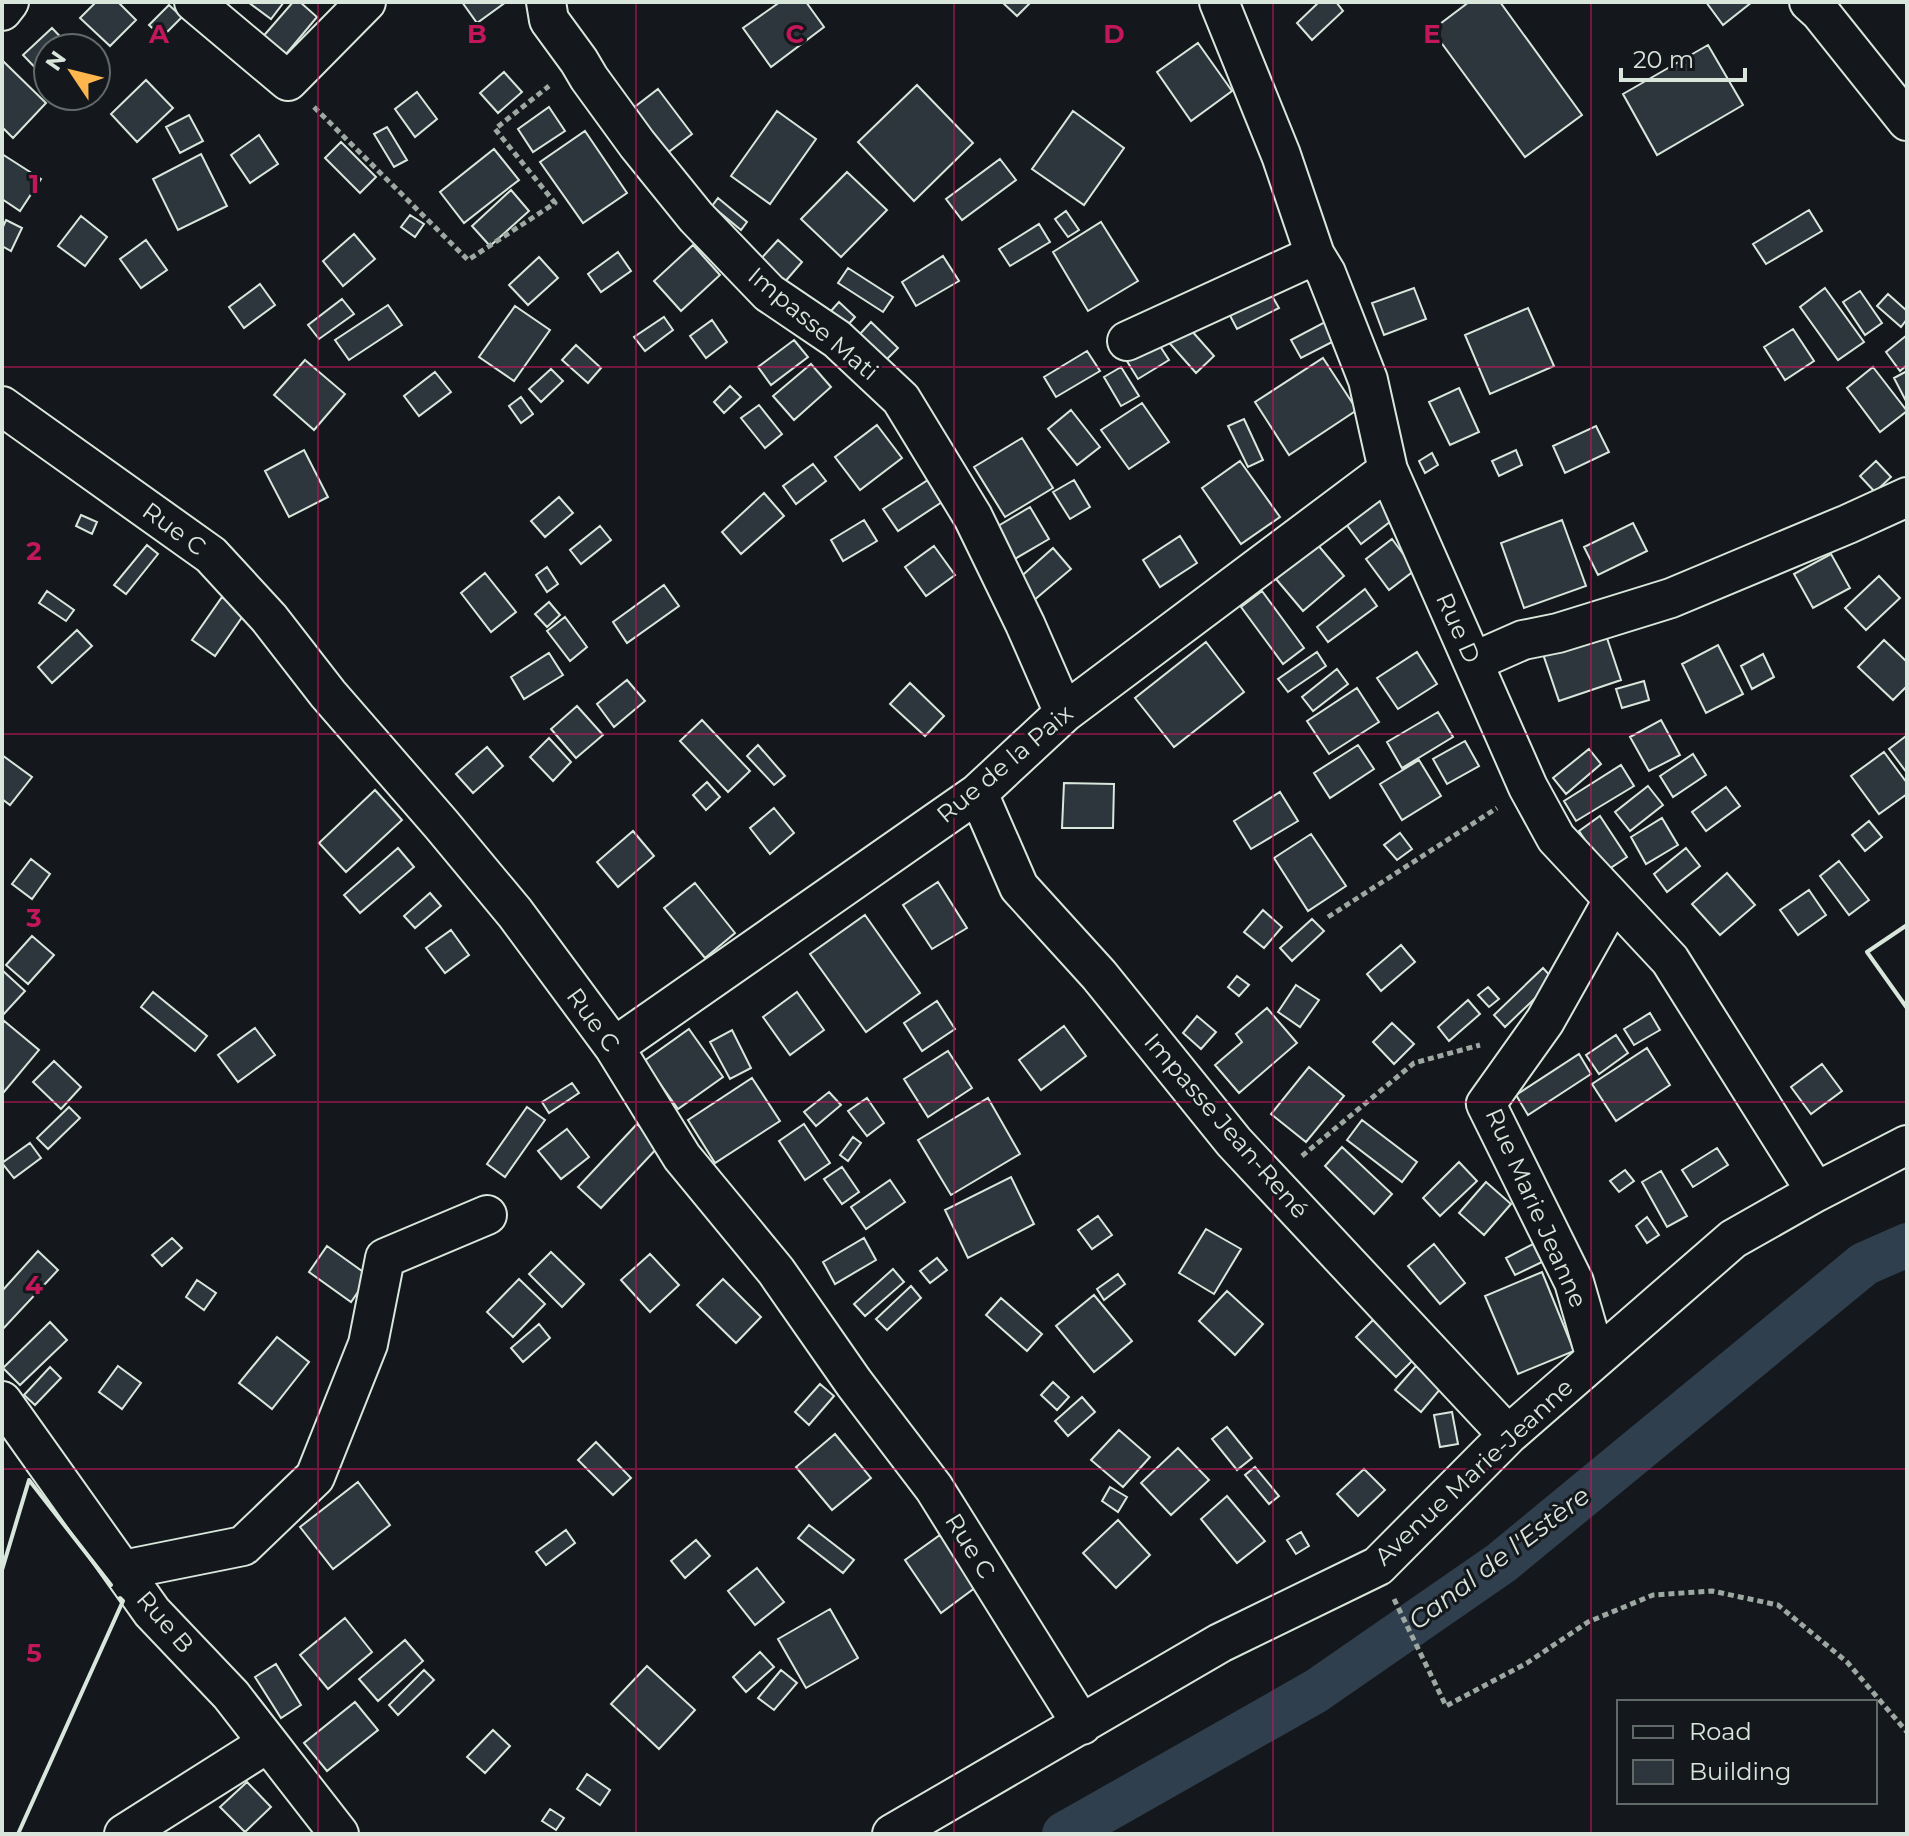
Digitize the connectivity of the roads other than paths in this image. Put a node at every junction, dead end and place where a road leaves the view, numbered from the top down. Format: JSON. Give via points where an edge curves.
{"nodes":[{"id":1,"x":9,"y":2,"type":"edge"},
{"id":2,"x":194,"y":2,"type":"edge"},
{"id":3,"x":366,"y":2,"type":"edge"},
{"id":4,"x":546,"y":2,"type":"edge"},
{"id":5,"x":1219,"y":2,"type":"edge"},
{"id":6,"x":1809,"y":2,"type":"edge"},
{"id":7,"x":2,"y":11,"type":"edge"},
{"id":8,"x":1907,"y":121,"type":"edge"},
{"id":9,"x":1315,"y":255,"type":"junction"},
{"id":10,"x":1127,"y":341,"type":"dead end"},
{"id":11,"x":2,"y":406,"type":"edge"},
{"id":12,"x":1388,"y":470,"type":"junction"},
{"id":13,"x":1907,"y":497,"type":"edge"},
{"id":14,"x":1473,"y":662,"type":"junction"},
{"id":15,"x":1064,"y":713,"type":"junction"},
{"id":16,"x":978,"y":793,"type":"junction"},
{"id":17,"x":1613,"y":900,"type":"junction"},
{"id":18,"x":614,"y":1047,"type":"junction"},
{"id":19,"x":1907,"y":1145,"type":"edge"},
{"id":20,"x":1816,"y":1192,"type":"junction"},
{"id":21,"x":487,"y":1215,"type":"dead end"},
{"id":22,"x":1596,"y":1358,"type":"junction"},
{"id":23,"x":2,"y":1401,"type":"edge"},
{"id":24,"x":1508,"y":1435,"type":"junction"},
{"id":25,"x":123,"y":1570,"type":"junction"},
{"id":26,"x":1082,"y":1725,"type":"junction"},
{"id":27,"x":268,"y":1743,"type":"junction"},
{"id":28,"x":341,"y":1832,"type":"edge"},
{"id":29,"x":124,"y":1834,"type":"edge"},
{"id":30,"x":892,"y":1834,"type":"edge"}],
"edges":[{"from":1,"to":7,"type":"street"},
{"from":2,"to":3,"type":"street","via":[[288,81]]},
{"from":4,"to":15,"type":"street","name":"Impasse Mati","via":[[549,20],[589,78],[696,217],[769,293],[837,339],[901,399],[973,517]]},
{"from":5,"to":9,"type":"street","name":"Rue D"},
{"from":6,"to":8,"type":"street"},
{"from":9,"to":10,"type":"street"},
{"from":9,"to":12,"type":"street","name":"Rue D","via":[[1368,380]]},
{"from":11,"to":18,"type":"street","name":"Rue C","via":[[211,555],[515,913]]},
{"from":12,"to":14,"type":"street","name":"Rue D"},
{"from":12,"to":15,"type":"street","name":"Rue de la Paix"},
{"from":13,"to":14,"type":"street","via":[[1671,598],[1523,640]]},
{"from":14,"to":17,"type":"street","name":"Rue D","via":[[1556,838]]},
{"from":15,"to":16,"type":"street","name":"Rue de la Paix"},
{"from":16,"to":18,"type":"street","name":"Rue de la Paix"},
{"from":16,"to":24,"type":"street","name":"Impasse Jean-René","via":[[1019,887],[1099,975],[1234,1142]]},
{"from":17,"to":20,"type":"street","name":"Rue D","via":[[1670,960]]},
{"from":17,"to":22,"type":"street","name":"Rue Marie Jeanne","via":[[1540,1028],[1486,1104],[1574,1282]]},
{"from":18,"to":26,"type":"street","name":"Rue C","via":[[682,1157],[776,1271],[934,1488]]},
{"from":19,"to":20,"type":"street","name":"Avenue Marie-Jeanne"},
{"from":20,"to":22,"type":"street","name":"Avenue Marie-Jeanne","via":[[1733,1239]]},
{"from":21,"to":25,"type":"street","via":[[385,1258],[368,1344],[315,1477],[243,1546]]},
{"from":22,"to":24,"type":"street","name":"Avenue Marie-Jeanne"},
{"from":23,"to":25,"type":"street","name":"Rue B"},
{"from":24,"to":26,"type":"street","name":"Avenue Marie-Jeanne","via":[[1378,1566],[1220,1643]]},
{"from":25,"to":27,"type":"street","name":"Rue B","via":[[152,1612],[231,1695]]},
{"from":26,"to":30,"type":"street","name":"Avenue Marie-Jeanne"},
{"from":27,"to":28,"type":"street","name":"Rue B"},
{"from":27,"to":29,"type":"street"}]}
